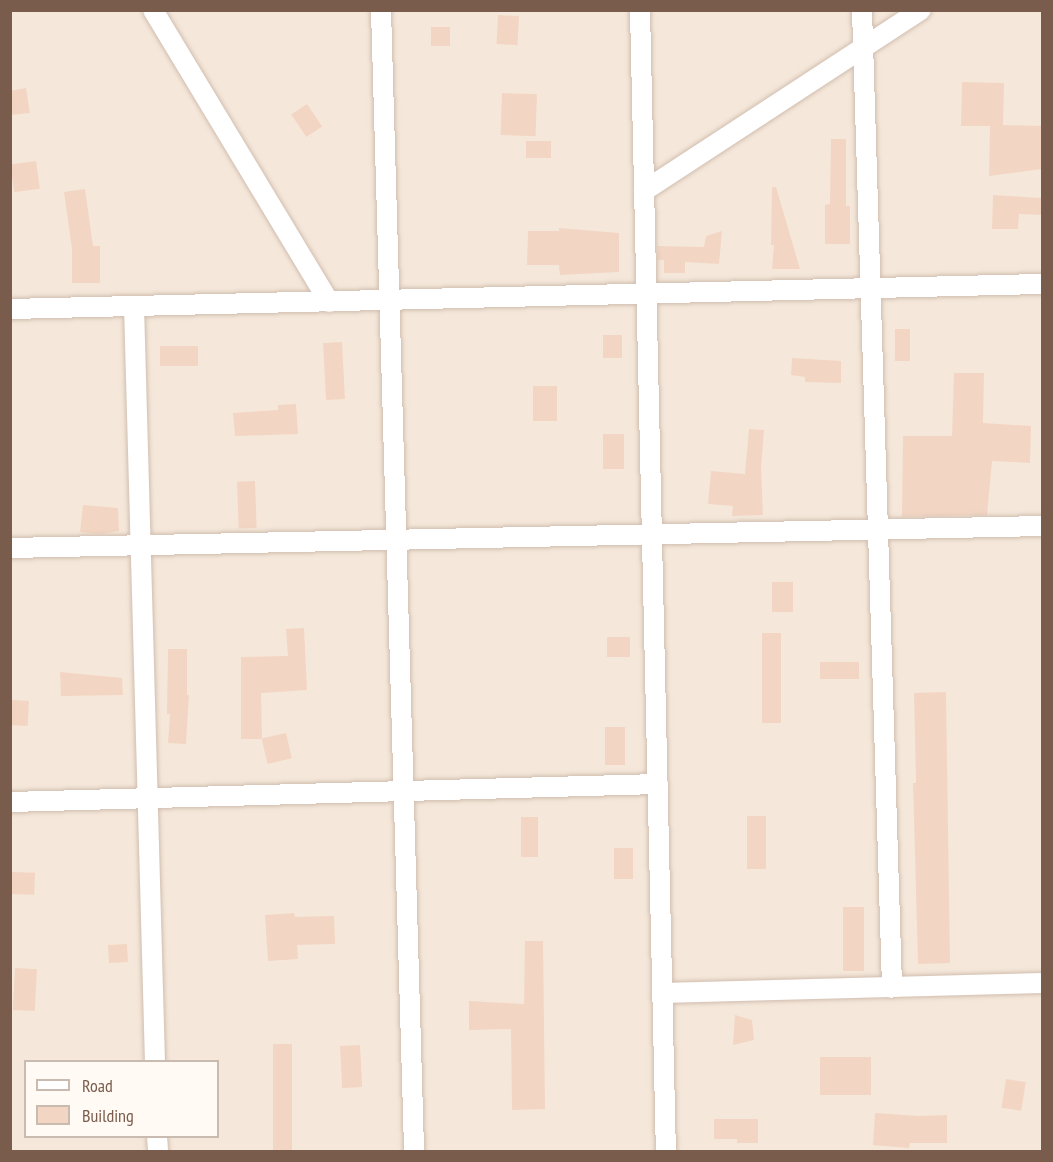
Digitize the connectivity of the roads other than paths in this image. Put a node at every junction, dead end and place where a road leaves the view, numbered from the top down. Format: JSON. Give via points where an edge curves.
{"nodes":[{"id":1,"x":153,"y":10,"type":"edge"},
{"id":2,"x":381,"y":10,"type":"edge"},
{"id":3,"x":640,"y":10,"type":"edge"},
{"id":4,"x":862,"y":10,"type":"edge"},
{"id":5,"x":921,"y":10,"type":"edge"},
{"id":6,"x":864,"y":48,"type":"junction"},
{"id":7,"x":644,"y":191,"type":"junction"},
{"id":8,"x":1042,"y":284,"type":"edge"},
{"id":9,"x":871,"y":288,"type":"junction"},
{"id":10,"x":646,"y":294,"type":"junction"},
{"id":11,"x":389,"y":300,"type":"junction"},
{"id":12,"x":329,"y":302,"type":"junction"},
{"id":13,"x":134,"y":306,"type":"junction"},
{"id":14,"x":10,"y":309,"type":"edge"},
{"id":15,"x":1042,"y":526,"type":"edge"},
{"id":16,"x":878,"y":529,"type":"junction"},
{"id":17,"x":652,"y":534,"type":"junction"},
{"id":18,"x":396,"y":540,"type":"junction"},
{"id":19,"x":141,"y":546,"type":"junction"},
{"id":20,"x":10,"y":549,"type":"edge"},
{"id":21,"x":658,"y":784,"type":"junction"},
{"id":22,"x":403,"y":791,"type":"junction"},
{"id":23,"x":148,"y":798,"type":"junction"},
{"id":24,"x":10,"y":802,"type":"edge"},
{"id":25,"x":1042,"y":983,"type":"edge"},
{"id":26,"x":892,"y":988,"type":"junction"},
{"id":27,"x":662,"y":993,"type":"junction"},
{"id":28,"x":155,"y":1060,"type":"edge"},
{"id":29,"x":414,"y":1152,"type":"edge"},
{"id":30,"x":666,"y":1152,"type":"edge"}],
"edges":[{"from":1,"to":12,"type":"street"},
{"from":2,"to":11,"type":"street"},
{"from":3,"to":7,"type":"street"},
{"from":4,"to":6,"type":"street"},
{"from":5,"to":6,"type":"street"},
{"from":6,"to":7,"type":"street"},
{"from":6,"to":9,"type":"street"},
{"from":7,"to":10,"type":"street"},
{"from":8,"to":9,"type":"street"},
{"from":9,"to":10,"type":"street"},
{"from":9,"to":16,"type":"street"},
{"from":10,"to":11,"type":"street"},
{"from":10,"to":17,"type":"street"},
{"from":11,"to":12,"type":"street"},
{"from":11,"to":18,"type":"street"},
{"from":12,"to":13,"type":"street"},
{"from":13,"to":14,"type":"street"},
{"from":13,"to":19,"type":"street"},
{"from":15,"to":16,"type":"street"},
{"from":16,"to":17,"type":"street"},
{"from":16,"to":26,"type":"street"},
{"from":17,"to":18,"type":"street"},
{"from":17,"to":21,"type":"street"},
{"from":18,"to":19,"type":"street"},
{"from":18,"to":22,"type":"street"},
{"from":19,"to":20,"type":"street"},
{"from":19,"to":23,"type":"street"},
{"from":21,"to":22,"type":"street"},
{"from":21,"to":27,"type":"street"},
{"from":22,"to":23,"type":"street"},
{"from":22,"to":29,"type":"street"},
{"from":23,"to":24,"type":"street"},
{"from":23,"to":28,"type":"street"},
{"from":25,"to":26,"type":"street"},
{"from":26,"to":27,"type":"street"},
{"from":27,"to":30,"type":"street"}]}
